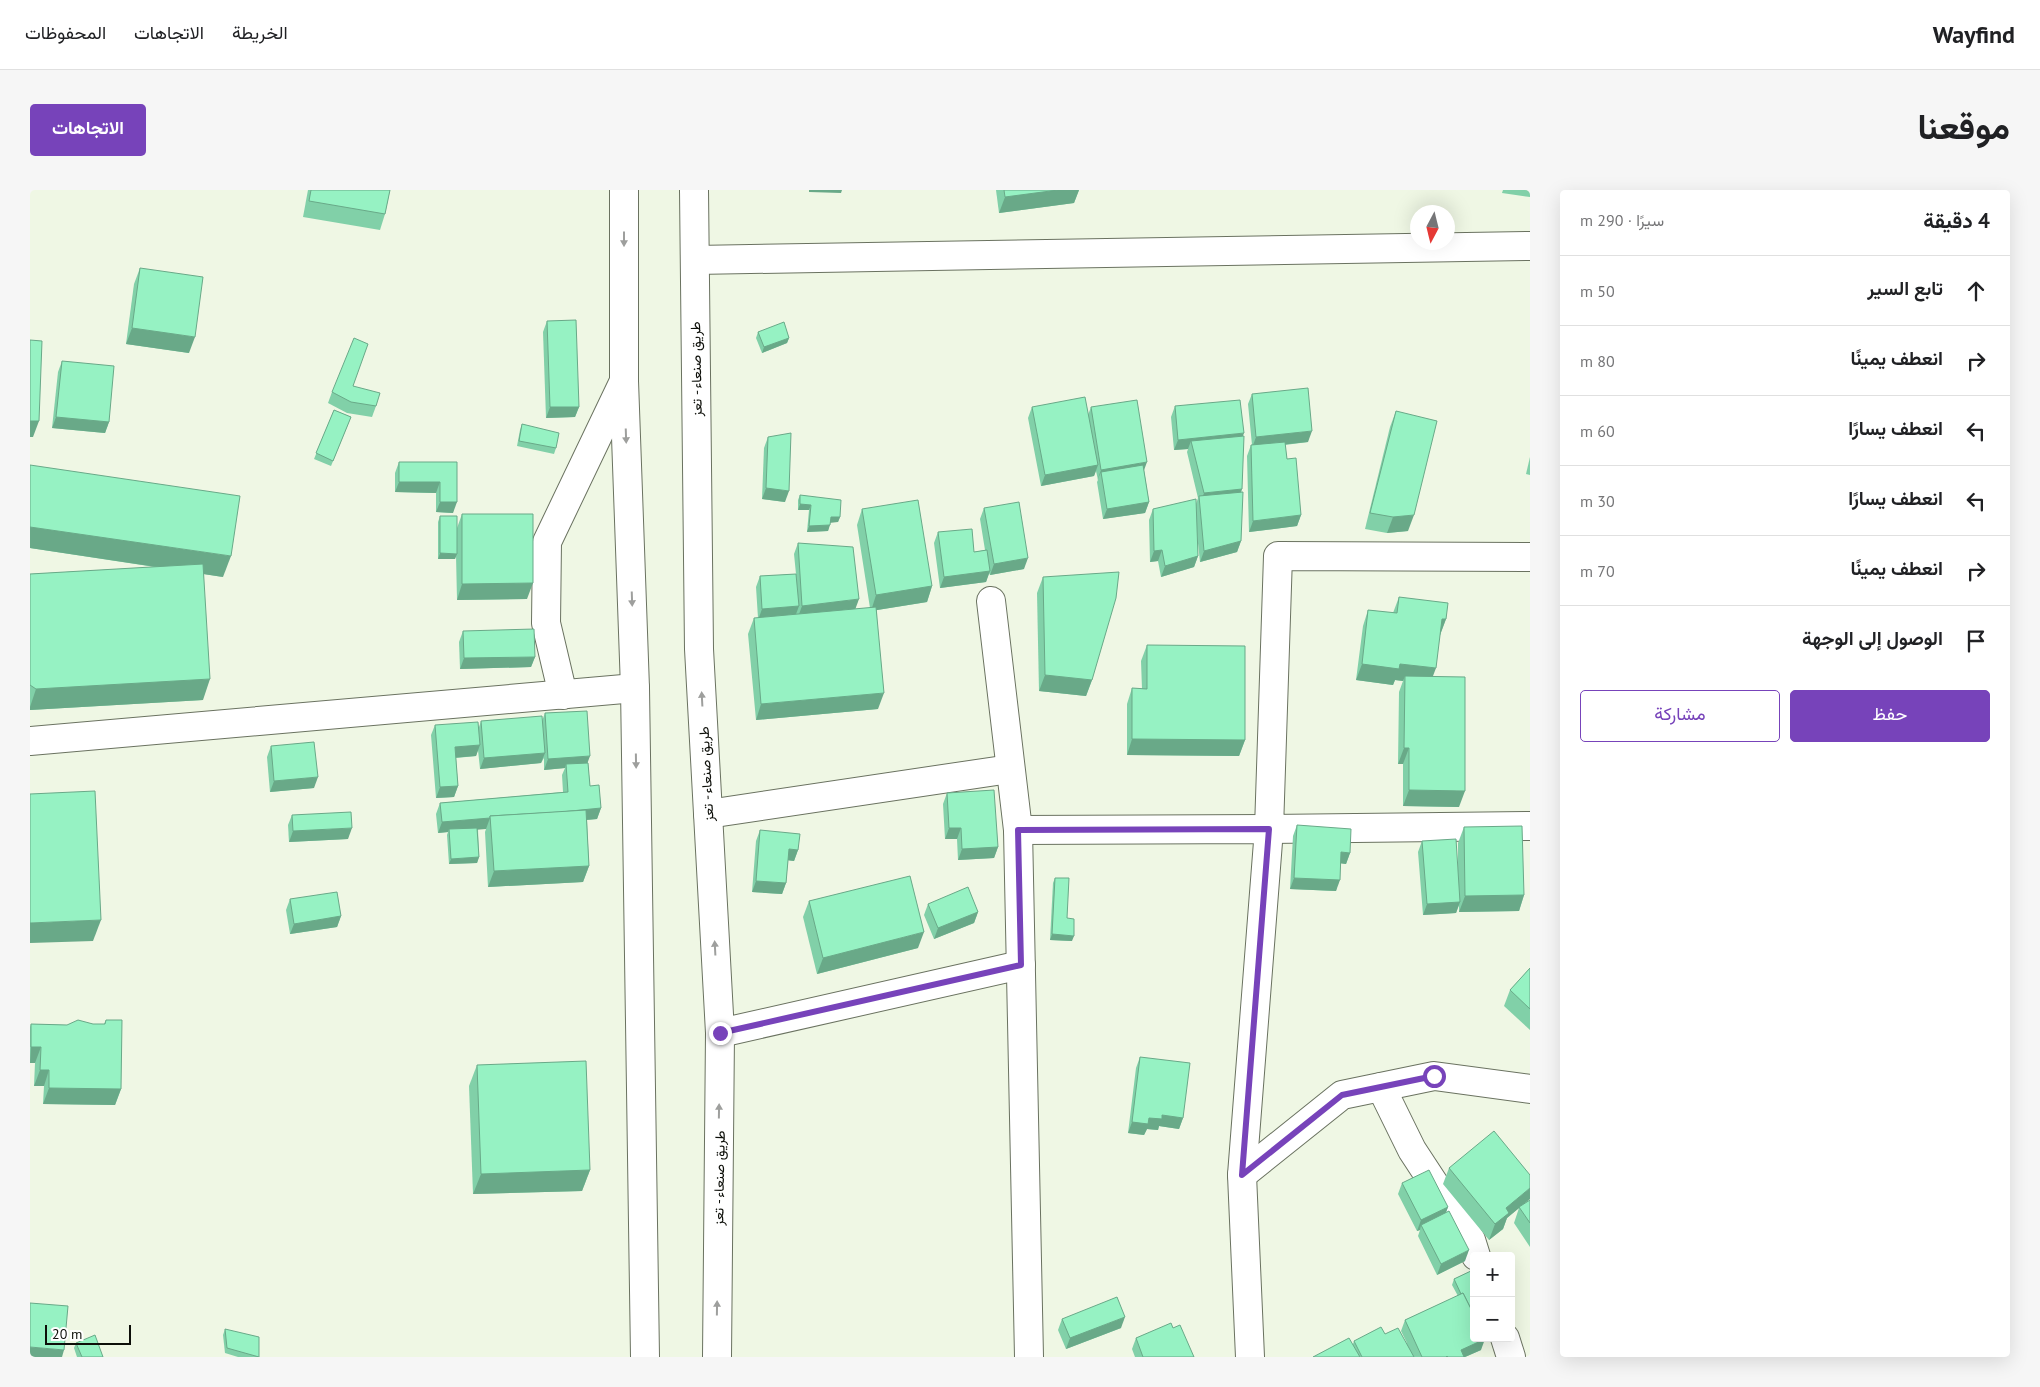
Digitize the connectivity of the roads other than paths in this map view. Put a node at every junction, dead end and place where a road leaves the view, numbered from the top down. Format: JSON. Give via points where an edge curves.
{"nodes":[{"id":1,"x":624,"y":190,"type":"edge"},
{"id":2,"x":694,"y":190,"type":"edge"},
{"id":3,"x":1530,"y":246,"type":"edge"},
{"id":4,"x":695,"y":260,"type":"junction"},
{"id":5,"x":624,"y":381,"type":"junction"},
{"id":6,"x":1530,"y":557,"type":"edge"},
{"id":7,"x":991,"y":601,"type":"dead end"},
{"id":8,"x":635,"y":688,"type":"junction"},
{"id":9,"x":562,"y":694,"type":"junction"},
{"id":10,"x":30,"y":741,"type":"edge"},
{"id":11,"x":1010,"y":769,"type":"junction"},
{"id":12,"x":708,"y":814,"type":"junction"},
{"id":13,"x":1530,"y":826,"type":"edge"},
{"id":14,"x":1269,"y":829,"type":"junction"},
{"id":15,"x":1018,"y":830,"type":"junction"},
{"id":16,"x":1021,"y":965,"type":"junction"},
{"id":17,"x":720,"y":1033,"type":"junction"},
{"id":18,"x":1381,"y":1087,"type":"junction"},
{"id":19,"x":1530,"y":1090,"type":"edge"},
{"id":20,"x":1242,"y":1175,"type":"junction"},
{"id":21,"x":1474,"y":1252,"type":"edge"},
{"id":22,"x":1506,"y":1342,"type":"edge"},
{"id":23,"x":645,"y":1357,"type":"edge"},
{"id":24,"x":717,"y":1357,"type":"edge"},
{"id":25,"x":1029,"y":1357,"type":"edge"},
{"id":26,"x":1250,"y":1357,"type":"edge"},
{"id":27,"x":1511,"y":1357,"type":"edge"}],
"edges":[{"from":1,"to":5,"type":"main road","one_way":true},
{"from":2,"to":4,"type":"main road","name":"طريق صنعاء - تعز"},
{"from":3,"to":4,"type":"main road"},
{"from":12,"to":4,"type":"main road","name":"طريق صنعاء - تعز","one_way":true,"via":[[699,648]]},
{"from":5,"to":8,"type":"main road","one_way":true},
{"from":5,"to":9,"type":"main road","via":[[547,542],[546,622]]},
{"from":6,"to":14,"type":"main road","via":[[1278,556]]},
{"from":7,"to":11,"type":"main road"},
{"from":8,"to":9,"type":"main road"},
{"from":8,"to":23,"type":"main road","one_way":true},
{"from":9,"to":10,"type":"main road"},
{"from":11,"to":12,"type":"main road"},
{"from":11,"to":15,"type":"main road"},
{"from":17,"to":12,"type":"main road","name":"طريق صنعاء - تعز","one_way":true},
{"from":13,"to":14,"type":"main road"},
{"from":14,"to":15,"type":"main road"},
{"from":14,"to":20,"type":"main road"},
{"from":15,"to":16,"type":"main road"},
{"from":16,"to":17,"type":"main road"},
{"from":16,"to":25,"type":"main road"},
{"from":24,"to":17,"type":"main road","name":"طريق صنعاء - تعز","one_way":true},
{"from":18,"to":19,"type":"main road","via":[[1434,1076]]},
{"from":18,"to":20,"type":"main road","via":[[1342,1095]]},
{"from":18,"to":21,"type":"main road","via":[[1412,1150]]},
{"from":20,"to":26,"type":"main road"},
{"from":22,"to":27,"type":"main road"}]}
